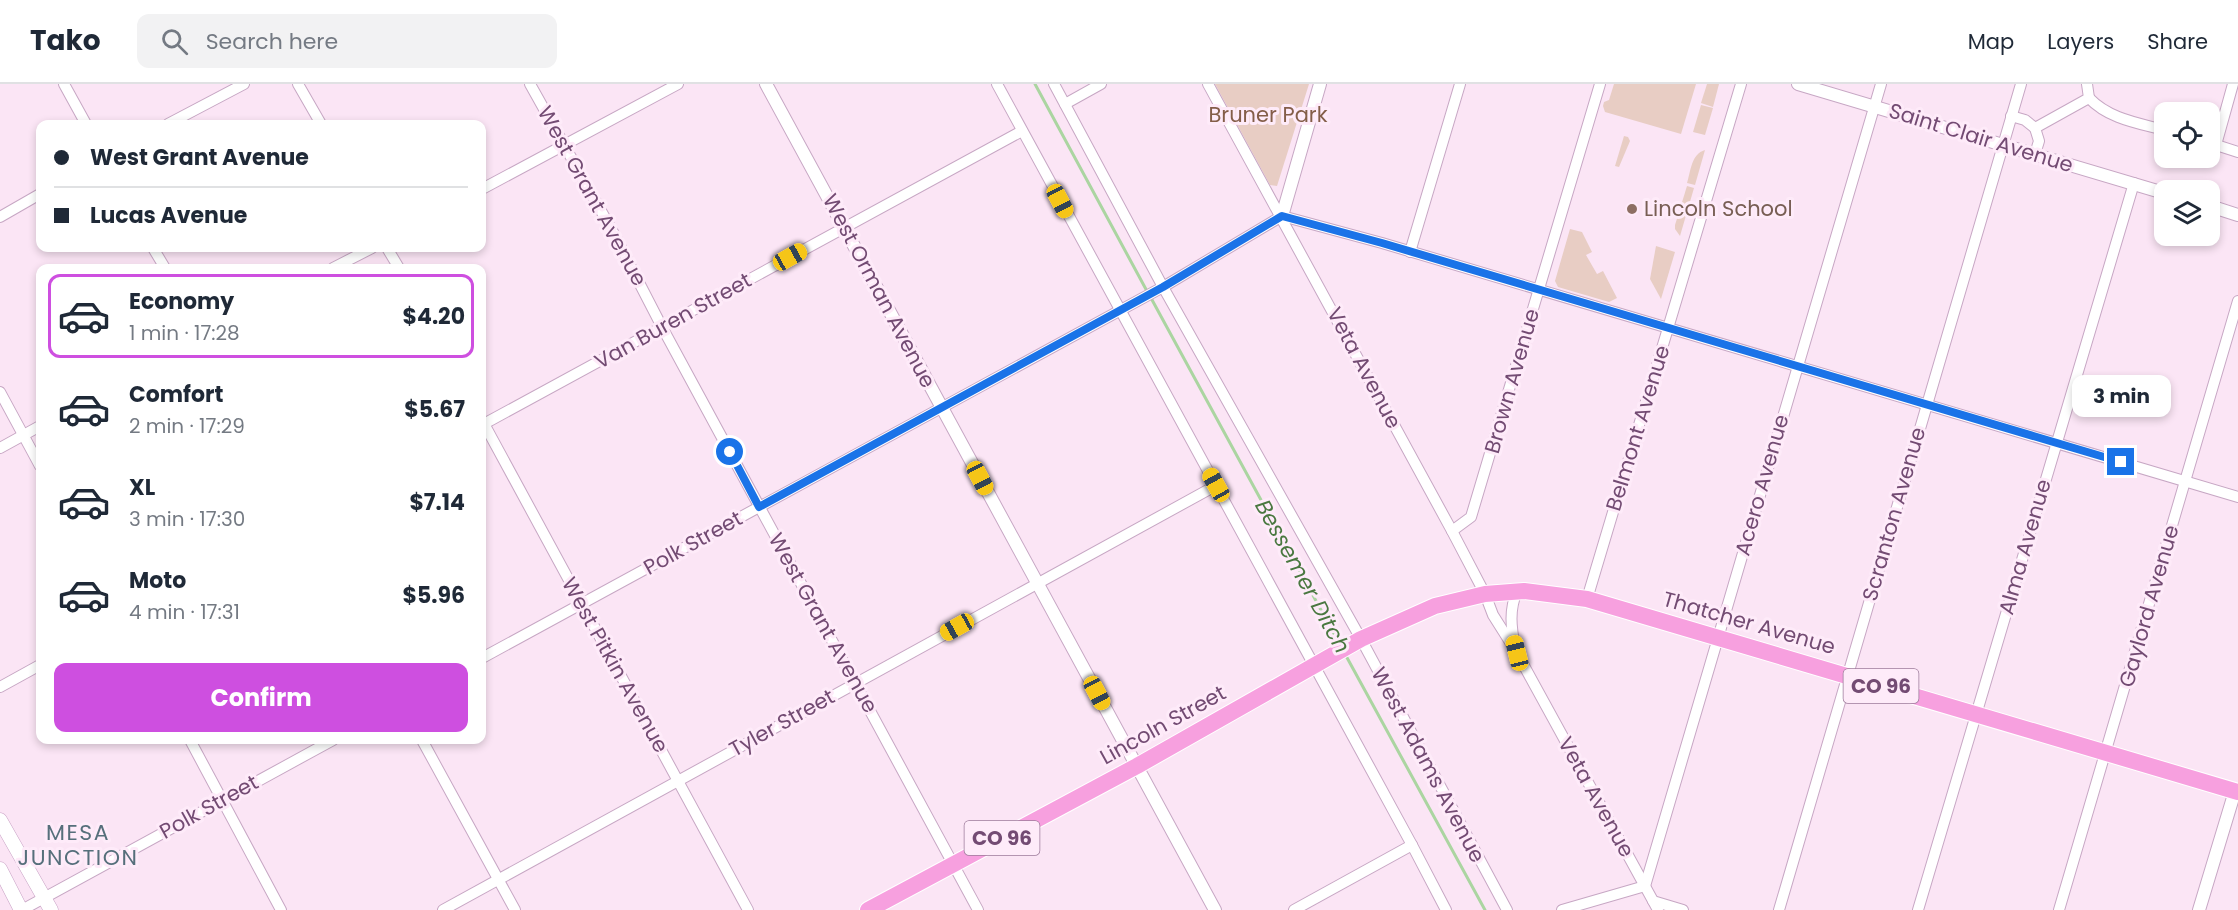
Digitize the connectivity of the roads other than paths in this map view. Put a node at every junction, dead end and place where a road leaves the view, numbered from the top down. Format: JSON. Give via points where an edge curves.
{"nodes":[{"id":1,"x":64,"y":84,"type":"edge"},
{"id":2,"x":244,"y":84,"type":"edge"},
{"id":3,"x":298,"y":84,"type":"edge"},
{"id":4,"x":530,"y":84,"type":"edge"},
{"id":5,"x":678,"y":84,"type":"edge"},
{"id":6,"x":766,"y":84,"type":"edge"},
{"id":7,"x":997,"y":84,"type":"edge"},
{"id":8,"x":1054,"y":84,"type":"edge"},
{"id":9,"x":1101,"y":84,"type":"edge"},
{"id":10,"x":1208,"y":84,"type":"edge"},
{"id":11,"x":1320,"y":84,"type":"edge"},
{"id":12,"x":1460,"y":84,"type":"edge"},
{"id":13,"x":1600,"y":84,"type":"edge"},
{"id":14,"x":1741,"y":84,"type":"edge"},
{"id":15,"x":1798,"y":84,"type":"edge"},
{"id":16,"x":1881,"y":84,"type":"edge"},
{"id":17,"x":2021,"y":84,"type":"edge"},
{"id":18,"x":2087,"y":84,"type":"edge"},
{"id":19,"x":2233,"y":84,"type":"edge"},
{"id":20,"x":2089,"y":98,"type":"junction"},
{"id":21,"x":1065,"y":104,"type":"junction"},
{"id":22,"x":1874,"y":107,"type":"junction"},
{"id":23,"x":2011,"y":116,"type":"junction"},
{"id":24,"x":84,"y":120,"type":"edge"},
{"id":25,"x":176,"y":120,"type":"edge"},
{"id":26,"x":319,"y":120,"type":"edge"},
{"id":27,"x":2220,"y":123,"type":"edge"},
{"id":28,"x":2154,"y":127,"type":"edge"},
{"id":29,"x":2035,"y":128,"type":"junction"},
{"id":30,"x":1022,"y":131,"type":"junction"},
{"id":31,"x":565,"y":145,"type":"junction"},
{"id":32,"x":2004,"y":145,"type":"junction"},
{"id":33,"x":2220,"y":146,"type":"edge"},
{"id":34,"x":2238,"y":152,"type":"edge"},
{"id":35,"x":2035,"y":154,"type":"junction"},
{"id":36,"x":2134,"y":183,"type":"junction"},
{"id":37,"x":486,"y":187,"type":"edge"},
{"id":38,"x":2154,"y":190,"type":"edge"},
{"id":39,"x":36,"y":196,"type":"edge"},
{"id":40,"x":2220,"y":209,"type":"edge"},
{"id":41,"x":2238,"y":214,"type":"edge"},
{"id":42,"x":1282,"y":216,"type":"junction"},
{"id":43,"x":0,"y":217,"type":"edge"},
{"id":44,"x":844,"y":227,"type":"junction"},
{"id":45,"x":364,"y":252,"type":"edge"},
{"id":46,"x":1410,"y":252,"type":"junction"},
{"id":47,"x":341,"y":264,"type":"edge"},
{"id":48,"x":1163,"y":287,"type":"junction"},
{"id":49,"x":1539,"y":290,"type":"junction"},
{"id":50,"x":2238,"y":301,"type":"edge"},
{"id":51,"x":1120,"y":310,"type":"junction"},
{"id":52,"x":662,"y":327,"type":"junction"},
{"id":53,"x":1667,"y":329,"type":"junction"},
{"id":54,"x":1797,"y":366,"type":"junction"},
{"id":55,"x":0,"y":392,"type":"edge"},
{"id":56,"x":1926,"y":404,"type":"junction"},
{"id":57,"x":942,"y":407,"type":"junction"},
{"id":58,"x":486,"y":421,"type":"edge"},
{"id":59,"x":36,"y":428,"type":"edge"},
{"id":60,"x":486,"y":430,"type":"edge"},
{"id":61,"x":23,"y":435,"type":"junction"},
{"id":62,"x":2056,"y":443,"type":"junction"},
{"id":63,"x":0,"y":448,"type":"edge"},
{"id":64,"x":36,"y":459,"type":"edge"},
{"id":65,"x":2185,"y":481,"type":"junction"},
{"id":66,"x":1216,"y":485,"type":"junction"},
{"id":67,"x":2238,"y":497,"type":"edge"},
{"id":68,"x":759,"y":507,"type":"junction"},
{"id":69,"x":1452,"y":531,"type":"junction"},
{"id":70,"x":1038,"y":583,"type":"junction"},
{"id":71,"x":1517,"y":591,"type":"junction"},
{"id":72,"x":1485,"y":594,"type":"junction"},
{"id":73,"x":1587,"y":599,"type":"junction"},
{"id":74,"x":581,"y":604,"type":"junction"},
{"id":75,"x":1718,"y":638,"type":"junction"},
{"id":76,"x":1355,"y":642,"type":"junction"},
{"id":77,"x":1517,"y":653,"type":"junction"},
{"id":78,"x":486,"y":656,"type":"edge"},
{"id":79,"x":1319,"y":664,"type":"junction"},
{"id":80,"x":36,"y":667,"type":"edge"},
{"id":81,"x":1848,"y":676,"type":"junction"},
{"id":82,"x":856,"y":682,"type":"junction"},
{"id":83,"x":0,"y":687,"type":"edge"},
{"id":84,"x":1976,"y":715,"type":"junction"},
{"id":85,"x":192,"y":744,"type":"edge"},
{"id":86,"x":326,"y":744,"type":"edge"},
{"id":87,"x":424,"y":744,"type":"edge"},
{"id":88,"x":2107,"y":753,"type":"junction"},
{"id":89,"x":1137,"y":766,"type":"junction"},
{"id":90,"x":677,"y":781,"type":"junction"},
{"id":91,"x":2237,"y":788,"type":"edge"},
{"id":92,"x":222,"y":800,"type":"junction"},
{"id":93,"x":0,"y":820,"type":"edge"},
{"id":94,"x":1412,"y":844,"type":"junction"},
{"id":95,"x":953,"y":864,"type":"junction"},
{"id":96,"x":1,"y":871,"type":"edge"},
{"id":97,"x":498,"y":880,"type":"junction"},
{"id":98,"x":1645,"y":886,"type":"junction"},
{"id":99,"x":44,"y":897,"type":"junction"},
{"id":100,"x":1655,"y":906,"type":"edge"},
{"id":101,"x":21,"y":910,"type":"edge"},
{"id":102,"x":51,"y":910,"type":"edge"},
{"id":103,"x":281,"y":910,"type":"edge"},
{"id":104,"x":443,"y":910,"type":"edge"},
{"id":105,"x":515,"y":910,"type":"edge"},
{"id":106,"x":748,"y":910,"type":"edge"},
{"id":107,"x":868,"y":910,"type":"edge"},
{"id":108,"x":978,"y":910,"type":"edge"},
{"id":109,"x":1215,"y":910,"type":"edge"},
{"id":110,"x":1294,"y":910,"type":"edge"},
{"id":111,"x":1446,"y":910,"type":"edge"},
{"id":112,"x":1507,"y":910,"type":"edge"},
{"id":113,"x":1562,"y":910,"type":"edge"},
{"id":114,"x":1683,"y":910,"type":"edge"},
{"id":115,"x":1779,"y":910,"type":"edge"},
{"id":116,"x":1918,"y":910,"type":"edge"},
{"id":117,"x":2059,"y":910,"type":"edge"},
{"id":118,"x":2199,"y":910,"type":"edge"}],
"edges":[{"from":1,"to":24,"type":"street"},
{"from":2,"to":25,"type":"street"},
{"from":3,"to":26,"type":"street"},
{"from":4,"to":31,"type":"street","name":"West Grant Avenue"},
{"from":5,"to":31,"type":"street"},
{"from":6,"to":44,"type":"street","name":"West Orman Avenue"},
{"from":7,"to":30,"type":"street"},
{"from":8,"to":21,"type":"street","name":"West Adams Avenue"},
{"from":9,"to":21,"type":"street"},
{"from":10,"to":42,"type":"street","name":"Veta Avenue"},
{"from":11,"to":42,"type":"street"},
{"from":12,"to":46,"type":"street"},
{"from":13,"to":49,"type":"street","name":"Brown Avenue"},
{"from":14,"to":53,"type":"street","name":"Belmont Avenue"},
{"from":15,"to":22,"type":"street","name":"Saint Clair Avenue"},
{"from":16,"to":22,"type":"street","name":"Acero Avenue"},
{"from":17,"to":23,"type":"street","name":"Scranton Avenue"},
{"from":18,"to":20,"type":"street"},
{"from":19,"to":27,"type":"street"},
{"from":20,"to":28,"type":"street","via":[[2116,116]]},
{"from":20,"to":29,"type":"street"},
{"from":21,"to":48,"type":"street","name":"West Adams Avenue"},
{"from":22,"to":32,"type":"street","name":"Saint Clair Avenue"},
{"from":22,"to":54,"type":"street","name":"Acero Avenue"},
{"from":23,"to":29,"type":"street"},
{"from":23,"to":32,"type":"street","name":"Scranton Avenue"},
{"from":29,"to":35,"type":"street","via":[[2039,141]]},
{"from":30,"to":44,"type":"street","name":"Van Buren Street"},
{"from":30,"to":51,"type":"street"},
{"from":31,"to":37,"type":"street"},
{"from":31,"to":52,"type":"street","name":"West Grant Avenue"},
{"from":32,"to":35,"type":"street","name":"Saint Clair Avenue"},
{"from":32,"to":56,"type":"street","name":"Scranton Avenue"},
{"from":33,"to":34,"type":"street"},
{"from":35,"to":36,"type":"street","name":"Saint Clair Avenue"},
{"from":36,"to":38,"type":"street","name":"Saint Clair Avenue"},
{"from":36,"to":62,"type":"street","name":"Alma Avenue"},
{"from":39,"to":43,"type":"street"},
{"from":40,"to":41,"type":"street"},
{"from":42,"to":46,"type":"street"},
{"from":42,"to":48,"type":"street","name":"Polk Street"},
{"from":42,"to":69,"type":"street","name":"Veta Avenue"},
{"from":44,"to":52,"type":"street","name":"Van Buren Street"},
{"from":44,"to":57,"type":"street","name":"West Orman Avenue"},
{"from":45,"to":47,"type":"street"},
{"from":46,"to":49,"type":"street"},
{"from":48,"to":51,"type":"street","name":"Polk Street"},
{"from":48,"to":76,"type":"street","name":"West Adams Avenue"},
{"from":49,"to":53,"type":"street"},
{"from":49,"to":69,"type":"street","name":"Brown Avenue","via":[[1472,517]]},
{"from":50,"to":65,"type":"street","name":"Gaylord Avenue"},
{"from":51,"to":57,"type":"street","name":"Polk Street"},
{"from":51,"to":66,"type":"street"},
{"from":52,"to":58,"type":"street","name":"Van Buren Street"},
{"from":52,"to":68,"type":"street","name":"West Grant Avenue"},
{"from":53,"to":54,"type":"street"},
{"from":53,"to":73,"type":"street","name":"Belmont Avenue"},
{"from":54,"to":56,"type":"street"},
{"from":54,"to":75,"type":"street","name":"Acero Avenue"},
{"from":55,"to":61,"type":"street"},
{"from":56,"to":62,"type":"street"},
{"from":56,"to":81,"type":"street","name":"Scranton Avenue"},
{"from":57,"to":68,"type":"street","name":"Polk Street"},
{"from":57,"to":70,"type":"street","name":"West Orman Avenue"},
{"from":59,"to":61,"type":"street"},
{"from":60,"to":74,"type":"street","name":"West Pitkin Avenue"},
{"from":61,"to":63,"type":"street"},
{"from":61,"to":64,"type":"street"},
{"from":62,"to":65,"type":"street"},
{"from":62,"to":84,"type":"street","name":"Alma Avenue"},
{"from":65,"to":67,"type":"street"},
{"from":65,"to":88,"type":"street","name":"Gaylord Avenue"},
{"from":66,"to":70,"type":"street","name":"Tyler Street"},
{"from":66,"to":79,"type":"street"},
{"from":68,"to":74,"type":"street","name":"Polk Street"},
{"from":68,"to":82,"type":"street","name":"West Grant Avenue"},
{"from":69,"to":72,"type":"street","name":"Veta Avenue"},
{"from":70,"to":82,"type":"street","name":"Tyler Street"},
{"from":70,"to":89,"type":"street","name":"West Orman Avenue"},
{"from":71,"to":72,"type":"main road","name":"Thatcher Avenue","number":"CO 96"},
{"from":71,"to":73,"type":"main road","name":"Thatcher Avenue","number":"CO 96"},
{"from":71,"to":77,"type":"street","name":"Veta Avenue","via":[[1511,614]]},
{"from":72,"to":76,"type":"main road","name":"Lincoln Street","number":"CO 96","via":[[1435,606]]},
{"from":72,"to":77,"type":"street","name":"Veta Avenue"},
{"from":73,"to":75,"type":"main road","name":"Thatcher Avenue","number":"CO 96"},
{"from":74,"to":78,"type":"street","name":"Polk Street"},
{"from":74,"to":90,"type":"street","name":"West Pitkin Avenue"},
{"from":75,"to":81,"type":"main road","name":"Thatcher Avenue","number":"CO 96"},
{"from":75,"to":98,"type":"street","name":"Acero Avenue"},
{"from":76,"to":79,"type":"main road","name":"Lincoln Street","number":"CO 96"},
{"from":76,"to":112,"type":"street","name":"West Adams Avenue"},
{"from":77,"to":98,"type":"street","name":"Veta Avenue"},
{"from":79,"to":89,"type":"main road","name":"Lincoln Street","number":"CO 96"},
{"from":79,"to":94,"type":"street"},
{"from":80,"to":83,"type":"street"},
{"from":81,"to":84,"type":"main road","name":"Thatcher Avenue","number":"CO 96"},
{"from":81,"to":115,"type":"street","name":"Scranton Avenue"},
{"from":82,"to":90,"type":"street","name":"Tyler Street"},
{"from":82,"to":95,"type":"street","name":"West Grant Avenue"},
{"from":84,"to":88,"type":"main road","name":"Thatcher Avenue","number":"CO 96"},
{"from":84,"to":116,"type":"street","name":"Alma Avenue"},
{"from":85,"to":92,"type":"street"},
{"from":86,"to":92,"type":"street","name":"Polk Street"},
{"from":87,"to":97,"type":"street"},
{"from":88,"to":91,"type":"main road","name":"Thatcher Avenue","number":"CO 96"},
{"from":88,"to":117,"type":"street","name":"Gaylord Avenue"},
{"from":89,"to":95,"type":"main road","name":"Lincoln Street","number":"CO 96"},
{"from":89,"to":109,"type":"street","name":"West Orman Avenue"},
{"from":90,"to":97,"type":"street","name":"Tyler Street"},
{"from":90,"to":106,"type":"street","name":"West Pitkin Avenue"},
{"from":91,"to":118,"type":"street"},
{"from":92,"to":99,"type":"street","name":"Polk Street"},
{"from":92,"to":103,"type":"street"},
{"from":93,"to":99,"type":"main road"},
{"from":94,"to":110,"type":"street"},
{"from":94,"to":111,"type":"street"},
{"from":95,"to":107,"type":"main road","name":"Lincoln Street","number":"CO 96"},
{"from":95,"to":108,"type":"street","name":"West Grant Avenue"},
{"from":96,"to":101,"type":"main road"},
{"from":97,"to":104,"type":"street","name":"Tyler Street"},
{"from":97,"to":105,"type":"street"},
{"from":98,"to":100,"type":"street","name":"Veta Avenue"},
{"from":98,"to":113,"type":"street"},
{"from":99,"to":101,"type":"street","name":"Polk Street"},
{"from":99,"to":102,"type":"main road"},
{"from":100,"to":114,"type":"street"}]}
